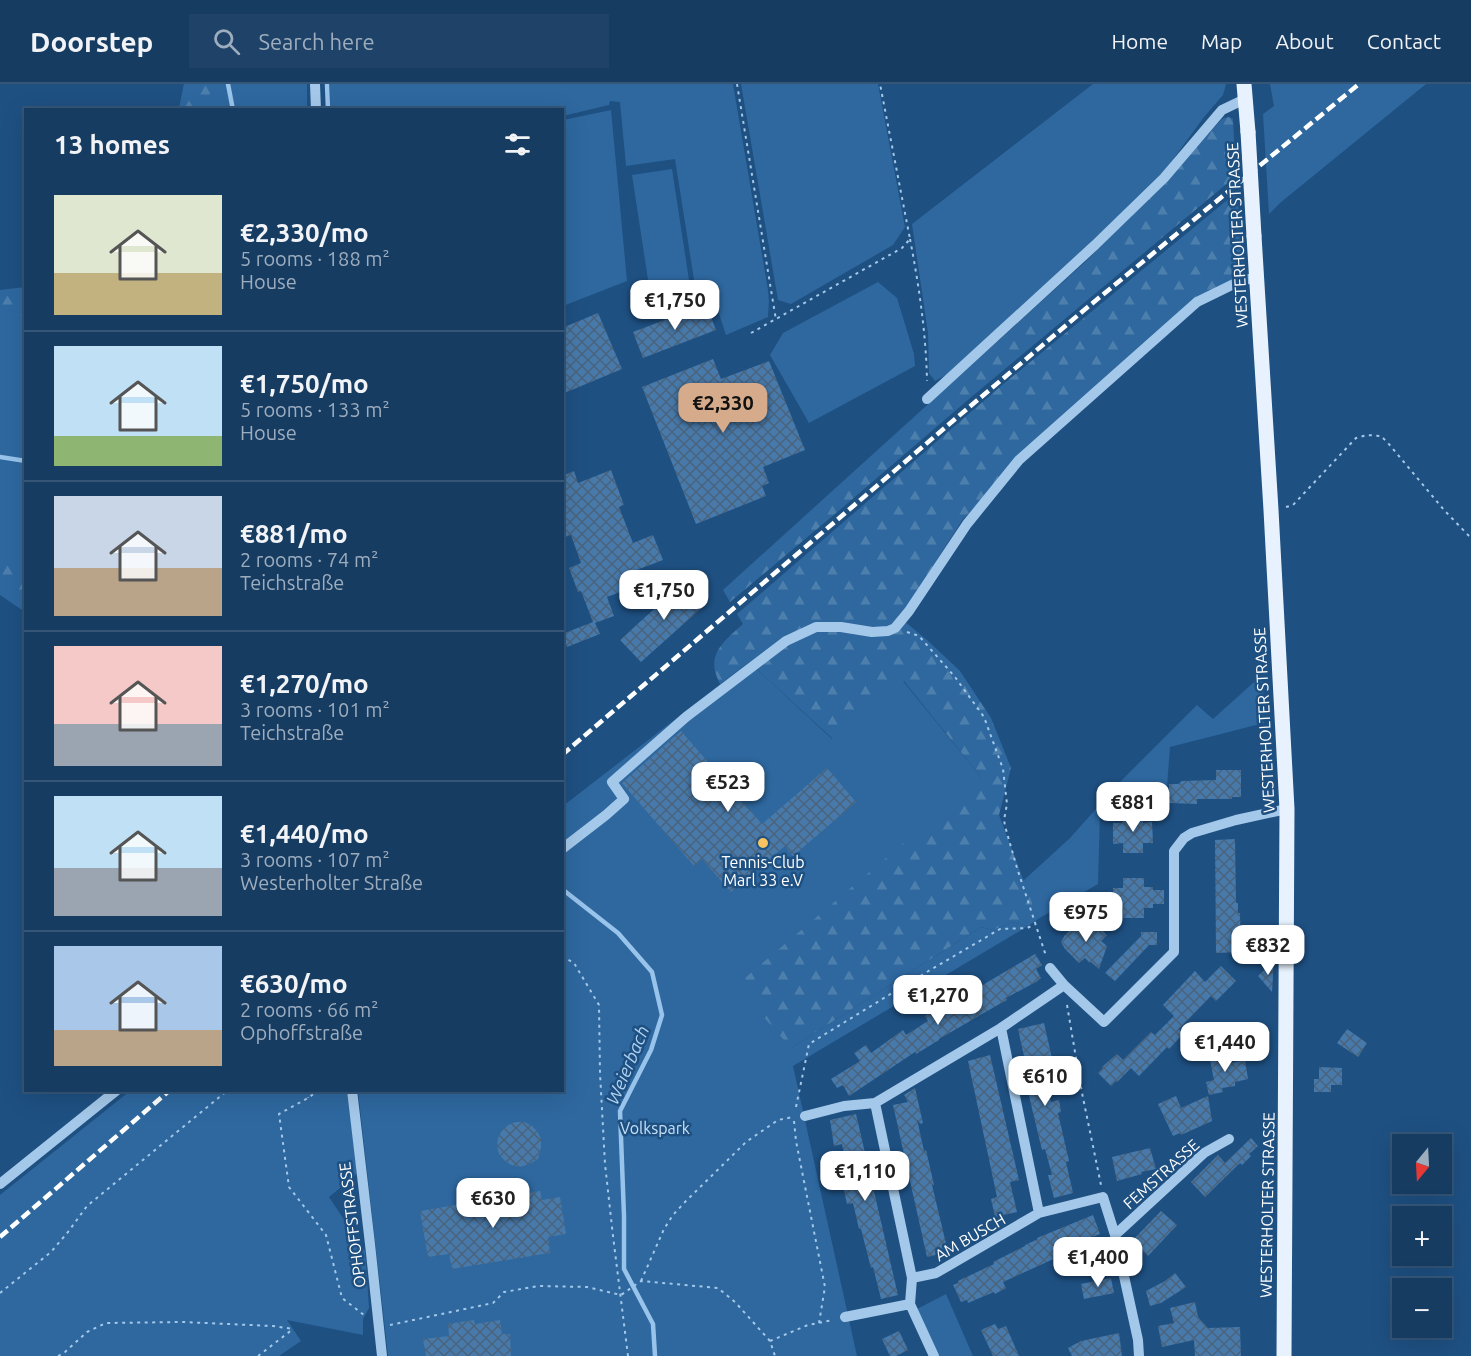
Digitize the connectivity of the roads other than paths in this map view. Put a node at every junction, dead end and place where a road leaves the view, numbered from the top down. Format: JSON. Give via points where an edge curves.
{"nodes":[{"id":1,"x":315,"y":84,"type":"edge"},
{"id":2,"x":1245,"y":92,"type":"edge"},
{"id":3,"x":316,"y":108,"type":"edge"},
{"id":4,"x":1257,"y":278,"type":"junction"},
{"id":5,"x":927,"y":399,"type":"road end"},
{"id":6,"x":1287,"y":809,"type":"junction"},
{"id":7,"x":564,"y":847,"type":"edge"},
{"id":8,"x":1050,"y":968,"type":"road end"},
{"id":9,"x":1064,"y":985,"type":"junction"},
{"id":10,"x":1001,"y":1028,"type":"junction"},
{"id":11,"x":115,"y":1092,"type":"edge"},
{"id":12,"x":352,"y":1092,"type":"edge"},
{"id":13,"x":875,"y":1103,"type":"junction"},
{"id":14,"x":800,"y":1116,"type":"road end"},
{"id":15,"x":1229,"y":1139,"type":"dead end"},
{"id":16,"x":0,"y":1184,"type":"edge"},
{"id":17,"x":1103,"y":1197,"type":"joint"},
{"id":18,"x":1039,"y":1213,"type":"junction"},
{"id":19,"x":1115,"y":1235,"type":"junction"},
{"id":20,"x":912,"y":1278,"type":"junction"},
{"id":21,"x":909,"y":1304,"type":"junction"},
{"id":22,"x":845,"y":1317,"type":"road end"},
{"id":23,"x":382,"y":1356,"type":"edge"},
{"id":24,"x":934,"y":1356,"type":"edge"},
{"id":25,"x":1139,"y":1356,"type":"edge"},
{"id":26,"x":1284,"y":1356,"type":"edge"}],
"edges":[{"from":1,"to":3,"type":"street"},
{"from":2,"to":4,"type":"main road","name":"WESTERHOLTER STRASSE","bridge":true},
{"from":2,"to":5,"type":"street","via":[[1222,110],[1164,178],[1118,223]]},
{"from":4,"to":6,"type":"main road","name":"WESTERHOLTER STRASSE"},
{"from":4,"to":7,"type":"street","via":[[1242,280],[1197,302],[1019,460],[967,524],[895,628],[872,632],[816,627],[786,641],[686,717],[612,782],[624,799]]},
{"from":6,"to":9,"type":"street","via":[[1192,832],[1184,838],[1174,851],[1174,951],[1104,1023]]},
{"from":6,"to":26,"type":"main road","name":"WESTERHOLTER STRASSE"},
{"from":8,"to":9,"type":"street"},
{"from":9,"to":10,"type":"street"},
{"from":10,"to":13,"type":"street"},
{"from":10,"to":18,"type":"street"},
{"from":11,"to":16,"type":"street"},
{"from":12,"to":23,"type":"street","name":"OPHOFFSTRASSE"},
{"from":13,"to":14,"type":"street"},
{"from":13,"to":20,"type":"street"},
{"from":15,"to":19,"type":"street","name":"FEMSTRASSE","via":[[1204,1153]]},
{"from":17,"to":18,"type":"street","name":"AM BUSCH"},
{"from":17,"to":19,"type":"street","name":"FEMSTRASSE"},
{"from":18,"to":20,"type":"street","name":"AM BUSCH","via":[[936,1273]]},
{"from":19,"to":25,"type":"street","name":"FEMSTRASSE"},
{"from":20,"to":21,"type":"street"},
{"from":21,"to":22,"type":"street"},
{"from":21,"to":24,"type":"street"}]}
